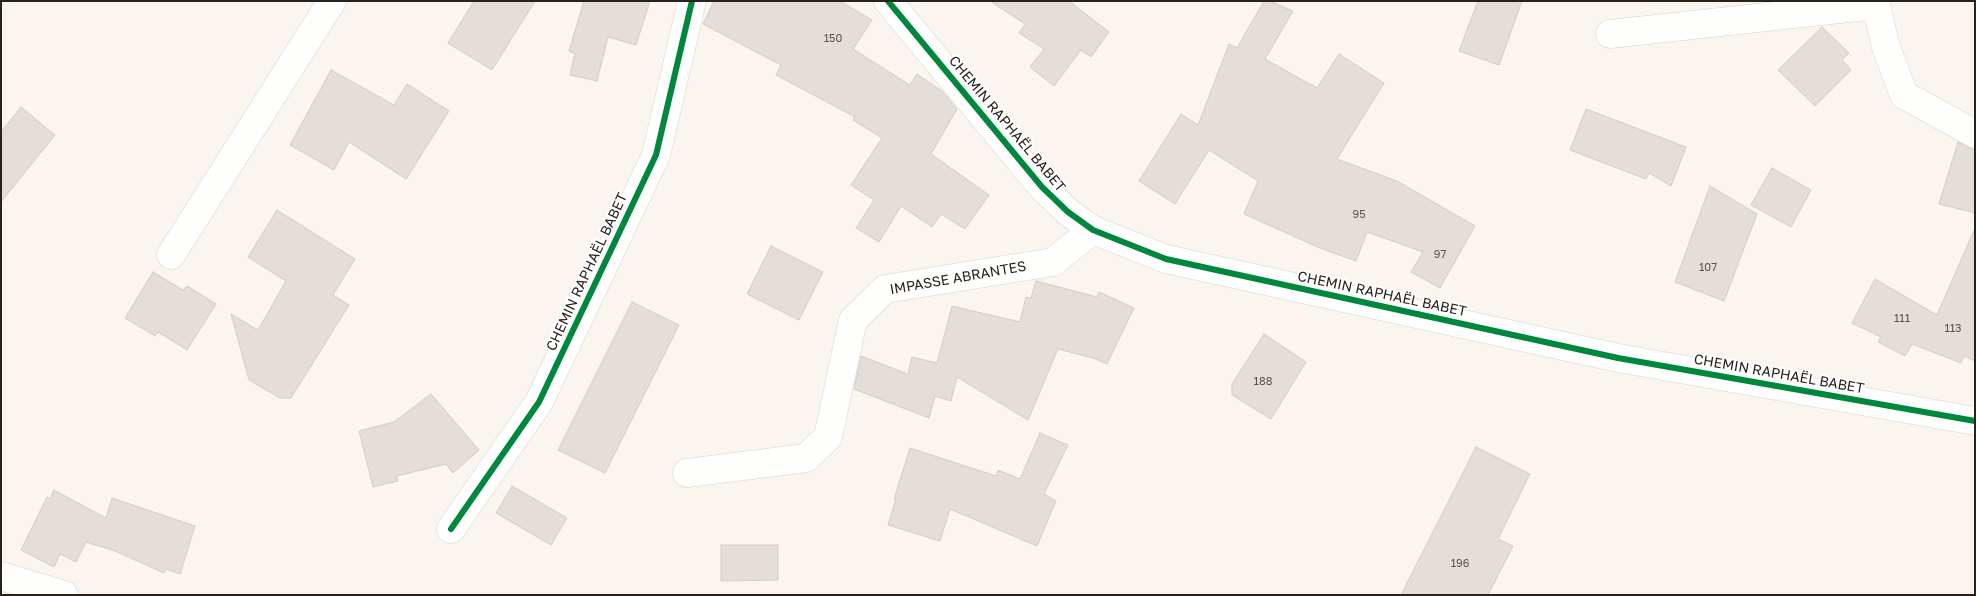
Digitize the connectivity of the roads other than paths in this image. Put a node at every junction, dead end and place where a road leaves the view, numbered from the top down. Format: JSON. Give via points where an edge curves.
{"nodes":[{"id":1,"x":332,"y":1,"type":"edge"},
{"id":2,"x":692,"y":1,"type":"edge"},
{"id":3,"x":888,"y":1,"type":"edge"},
{"id":4,"x":1876,"y":3,"type":"edge"},
{"id":5,"x":1610,"y":34,"type":"dead end"},
{"id":6,"x":1975,"y":134,"type":"edge"},
{"id":7,"x":1092,"y":230,"type":"junction"},
{"id":8,"x":171,"y":255,"type":"dead end"},
{"id":9,"x":1975,"y":421,"type":"edge"},
{"id":10,"x":688,"y":473,"type":"dead end"},
{"id":11,"x":451,"y":529,"type":"dead end"},
{"id":12,"x":1,"y":576,"type":"edge"},
{"id":13,"x":64,"y":595,"type":"edge"}],
"edges":[{"from":1,"to":8,"type":"street"},
{"from":2,"to":11,"type":"street","name":"CHEMIN RAPHAËL BABET","via":[[656,155],[539,402]]},
{"from":3,"to":7,"type":"street","name":"CHEMIN RAPHAËL BABET","via":[[1042,187]]},
{"from":4,"to":5,"type":"street"},
{"from":4,"to":6,"type":"street","via":[[1886,47],[1904,95]]},
{"from":7,"to":9,"type":"street","name":"CHEMIN RAPHAËL BABET","via":[[1166,259],[1618,358]]},
{"from":7,"to":10,"type":"street","name":"IMPASSE ABRANTES","via":[[1052,262],[885,289],[853,320],[828,437],[806,458]]},
{"from":12,"to":13,"type":"street"}]}
